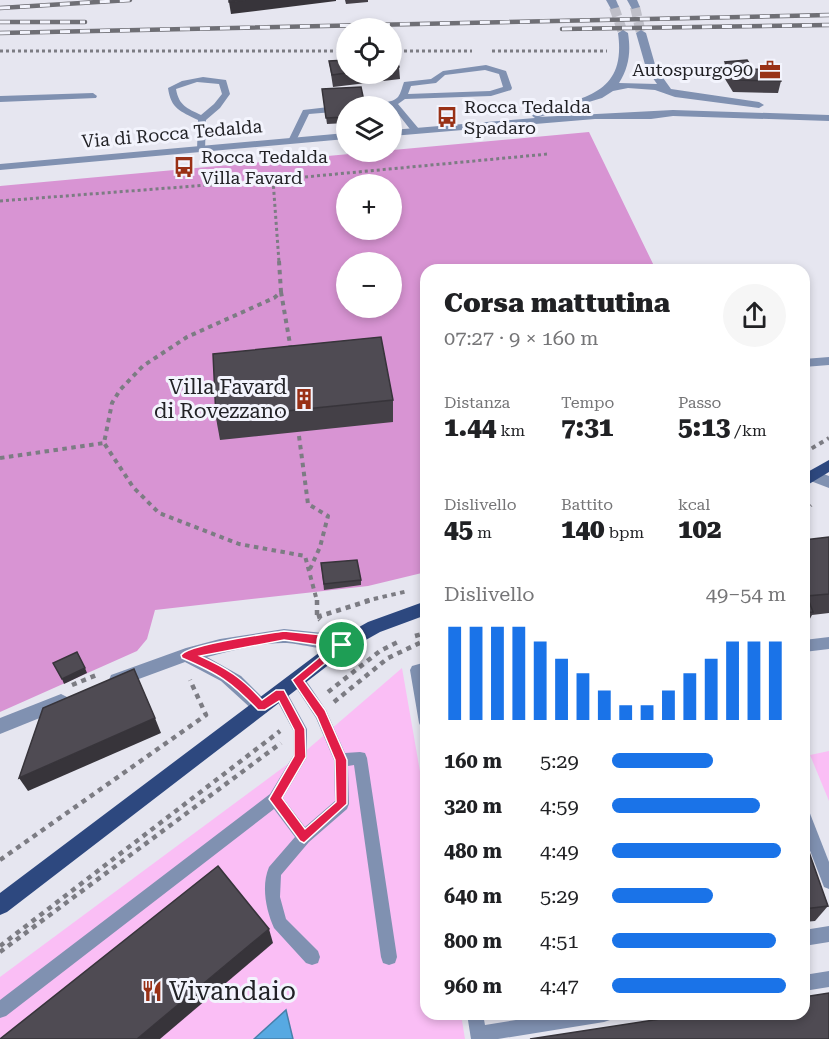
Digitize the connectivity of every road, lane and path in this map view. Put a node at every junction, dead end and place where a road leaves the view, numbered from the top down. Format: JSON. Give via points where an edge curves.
{"nodes":[{"id":1,"x":623,"y":33,"type":"tunnel mouth"},
{"id":2,"x":641,"y":33,"type":"tunnel mouth"},
{"id":3,"x":0,"y":51,"type":"edge"},
{"id":4,"x":336,"y":51,"type":"edge"},
{"id":5,"x":402,"y":51,"type":"edge"},
{"id":6,"x":473,"y":51,"type":"dead end"},
{"id":7,"x":484,"y":51,"type":"dead end"},
{"id":8,"x":626,"y":51,"type":"junction"},
{"id":9,"x":610,"y":88,"type":"junction"},
{"id":10,"x":671,"y":92,"type":"junction"},
{"id":11,"x":93,"y":96,"type":"dead end"},
{"id":12,"x":598,"y":96,"type":"junction"},
{"id":13,"x":403,"y":97,"type":"joint"},
{"id":14,"x":0,"y":99,"type":"edge"},
{"id":15,"x":336,"y":109,"type":"edge"},
{"id":16,"x":829,"y":110,"type":"edge"},
{"id":17,"x":673,"y":113,"type":"junction"},
{"id":18,"x":402,"y":115,"type":"edge"},
{"id":19,"x":618,"y":115,"type":"junction"},
{"id":20,"x":829,"y":118,"type":"edge"},
{"id":21,"x":202,"y":119,"type":"junction"},
{"id":22,"x":507,"y":124,"type":"junction"},
{"id":23,"x":416,"y":131,"type":"junction"},
{"id":24,"x":402,"y":132,"type":"edge"},
{"id":25,"x":336,"y":137,"type":"edge"},
{"id":26,"x":292,"y":141,"type":"junction"},
{"id":27,"x":201,"y":150,"type":"junction"},
{"id":28,"x":548,"y":154,"type":"dead end"},
{"id":29,"x":0,"y":167,"type":"edge"},
{"id":30,"x":273,"y":180,"type":"junction"},
{"id":31,"x":0,"y":201,"type":"edge"},
{"id":32,"x":281,"y":292,"type":"junction"},
{"id":33,"x":292,"y":354,"type":"edge"},
{"id":34,"x":829,"y":361,"type":"edge"},
{"id":35,"x":810,"y":363,"type":"edge"},
{"id":36,"x":299,"y":436,"type":"dead end"},
{"id":37,"x":829,"y":438,"type":"edge"},
{"id":38,"x":104,"y":443,"type":"junction"},
{"id":39,"x":810,"y":449,"type":"edge"},
{"id":40,"x":0,"y":458,"type":"edge"},
{"id":41,"x":829,"y":465,"type":"edge"},
{"id":42,"x":810,"y":478,"type":"edge"},
{"id":43,"x":810,"y":479,"type":"edge"},
{"id":44,"x":829,"y":482,"type":"edge"},
{"id":45,"x":310,"y":570,"type":"junction"},
{"id":46,"x":414,"y":590,"type":"dead end"},
{"id":47,"x":420,"y":610,"type":"edge"},
{"id":48,"x":317,"y":617,"type":"junction"},
{"id":49,"x":420,"y":635,"type":"edge"},
{"id":50,"x":420,"y":642,"type":"edge"},
{"id":51,"x":829,"y":644,"type":"edge"},
{"id":52,"x":342,"y":645,"type":"junction"},
{"id":53,"x":810,"y":646,"type":"edge"},
{"id":54,"x":186,"y":655,"type":"junction"},
{"id":55,"x":420,"y":669,"type":"edge"},
{"id":56,"x":186,"y":672,"type":"dead end"},
{"id":57,"x":298,"y":680,"type":"junction"},
{"id":58,"x":98,"y":688,"type":"edge"},
{"id":59,"x":420,"y":688,"type":"edge"},
{"id":60,"x":280,"y":693,"type":"junction"},
{"id":61,"x":76,"y":696,"type":"edge"},
{"id":62,"x":261,"y":707,"type":"junction"},
{"id":63,"x":317,"y":709,"type":"junction"},
{"id":64,"x":297,"y":724,"type":"junction"},
{"id":65,"x":0,"y":726,"type":"edge"},
{"id":66,"x":341,"y":760,"type":"junction"},
{"id":67,"x":275,"y":799,"type":"junction"},
{"id":68,"x":810,"y":832,"type":"edge"},
{"id":69,"x":304,"y":837,"type":"junction"},
{"id":70,"x":0,"y":860,"type":"edge"},
{"id":71,"x":829,"y":882,"type":"edge"},
{"id":72,"x":0,"y":905,"type":"edge"},
{"id":73,"x":829,"y":934,"type":"edge"},
{"id":74,"x":810,"y":937,"type":"edge"},
{"id":75,"x":0,"y":946,"type":"edge"},
{"id":76,"x":0,"y":952,"type":"edge"},
{"id":77,"x":312,"y":957,"type":"dead end"},
{"id":78,"x":389,"y":957,"type":"dead end"},
{"id":79,"x":829,"y":979,"type":"edge"},
{"id":80,"x":810,"y":982,"type":"edge"},
{"id":81,"x":0,"y":1010,"type":"edge"},
{"id":82,"x":476,"y":1020,"type":"edge"},
{"id":83,"x":570,"y":1020,"type":"edge"},
{"id":84,"x":478,"y":1036,"type":"edge"}],
"edges":[{"from":1,"to":8,"type":"street"},
{"from":2,"to":10,"type":"street","via":[[651,68]]},
{"from":3,"to":4,"type":"path"},
{"from":5,"to":6,"type":"path"},
{"from":7,"to":8,"type":"path"},
{"from":8,"to":9,"type":"street","via":[[622,69]]},
{"from":9,"to":10,"type":"street","via":[[638,85]]},
{"from":9,"to":12,"type":"street"},
{"from":10,"to":16,"type":"street","via":[[730,103]]},
{"from":10,"to":17,"type":"street","via":[[681,104]]},
{"from":11,"to":14,"type":"lane"},
{"from":12,"to":19,"type":"street","via":[[602,108]]},
{"from":12,"to":22,"type":"street"},
{"from":13,"to":13,"type":"lane","via":[[491,93],[508,88],[503,73],[486,67],[443,73],[433,81],[407,84]]},
{"from":15,"to":26,"type":"lane","via":[[306,112]]},
{"from":17,"to":19,"type":"street"},
{"from":17,"to":20,"type":"street"},
{"from":18,"to":23,"type":"lane"},
{"from":19,"to":22,"type":"street"},
{"from":21,"to":21,"type":"lane","via":[[225,94],[223,82],[207,78],[187,80],[172,88],[174,100],[181,108]]},
{"from":21,"to":27,"type":"lane"},
{"from":22,"to":23,"type":"street"},
{"from":23,"to":24,"type":"street"},
{"from":25,"to":26,"type":"street","name":"Via di Rocca Tedalda"},
{"from":26,"to":27,"type":"street","name":"Via di Rocca Tedalda"},
{"from":27,"to":29,"type":"street","name":"Via di Rocca Tedalda"},
{"from":28,"to":30,"type":"path"},
{"from":30,"to":31,"type":"path"},
{"from":30,"to":32,"type":"path"},
{"from":32,"to":33,"type":"path"},
{"from":32,"to":38,"type":"path","via":[[270,303],[214,323],[128,379],[111,405]]},
{"from":34,"to":35,"type":"lane"},
{"from":36,"to":45,"type":"path","via":[[308,504],[328,516]]},
{"from":37,"to":39,"type":"path"},
{"from":38,"to":40,"type":"path"},
{"from":38,"to":45,"type":"path","via":[[129,482],[155,511],[234,541],[275,553],[305,556]]},
{"from":41,"to":42,"type":"main road"},
{"from":43,"to":44,"type":"street"},
{"from":45,"to":48,"type":"path","via":[[318,598]]},
{"from":46,"to":48,"type":"path"},
{"from":47,"to":52,"type":"main road","via":[[374,627]]},
{"from":48,"to":52,"type":"path"},
{"from":49,"to":63,"type":"path","via":[[381,651]]},
{"from":50,"to":63,"type":"path","via":[[386,657]]},
{"from":51,"to":53,"type":"lane"},
{"from":52,"to":54,"type":"street","via":[[284,636]]},
{"from":52,"to":57,"type":"main road"},
{"from":54,"to":58,"type":"street"},
{"from":54,"to":62,"type":"street","via":[[225,672]]},
{"from":55,"to":59,"type":"lane"},
{"from":56,"to":70,"type":"path","via":[[206,715]]},
{"from":57,"to":60,"type":"main road"},
{"from":57,"to":63,"type":"lane"},
{"from":60,"to":62,"type":"main road"},
{"from":60,"to":64,"type":"lane"},
{"from":61,"to":65,"type":"street"},
{"from":62,"to":72,"type":"main road"},
{"from":63,"to":66,"type":"lane"},
{"from":64,"to":67,"type":"lane","via":[[300,757]]},
{"from":64,"to":75,"type":"path"},
{"from":64,"to":76,"type":"path"},
{"from":66,"to":69,"type":"lane","via":[[342,804]]},
{"from":66,"to":78,"type":"lane","via":[[360,758]]},
{"from":67,"to":69,"type":"lane"},
{"from":67,"to":81,"type":"lane"},
{"from":68,"to":71,"type":"lane"},
{"from":69,"to":77,"type":"lane","via":[[274,872],[273,897],[279,923]]},
{"from":73,"to":74,"type":"lane"},
{"from":79,"to":80,"type":"lane"},
{"from":82,"to":84,"type":"lane"},
{"from":83,"to":84,"type":"lane"}]}
